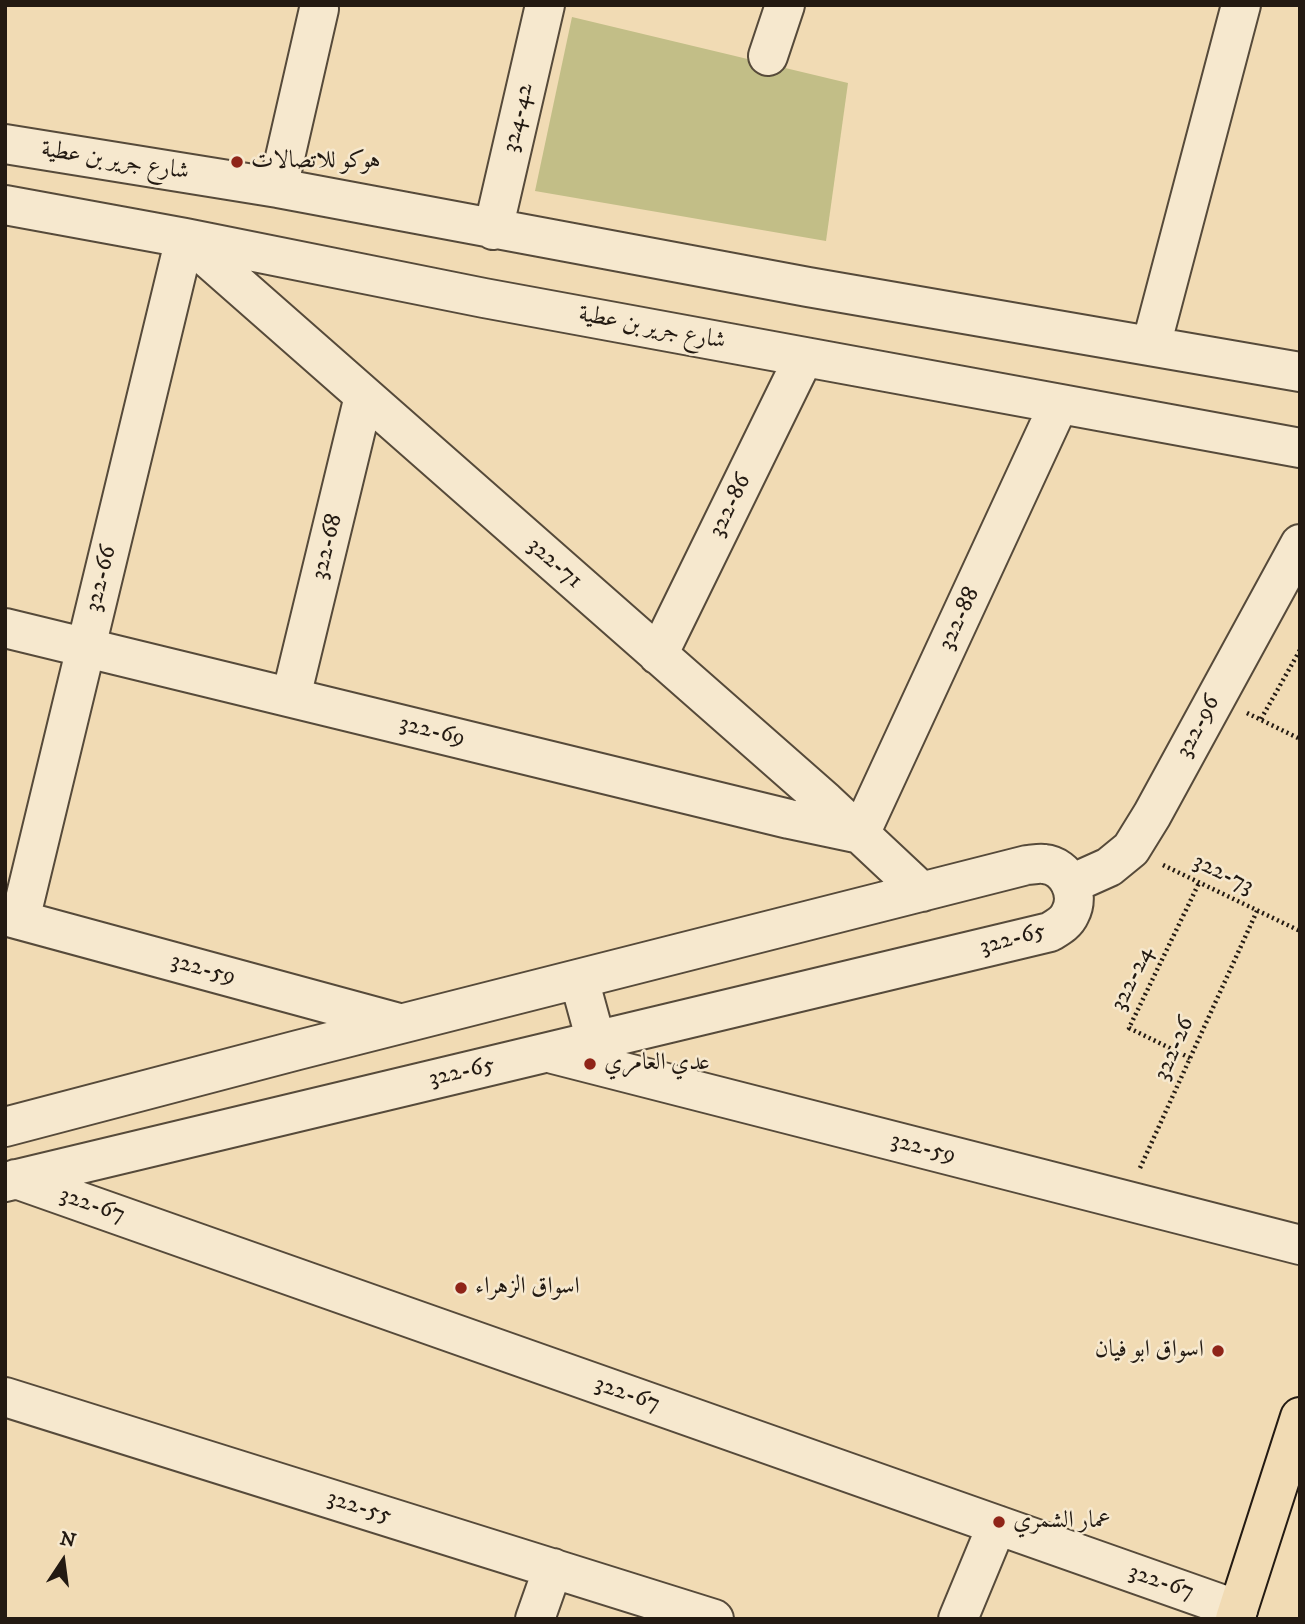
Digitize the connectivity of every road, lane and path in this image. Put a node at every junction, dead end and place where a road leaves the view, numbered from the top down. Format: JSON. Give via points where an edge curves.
{"nodes":[{"id":1,"x":545,"y":5,"type":"edge"},
{"id":2,"x":785,"y":5,"type":"edge"},
{"id":3,"x":1241,"y":5,"type":"edge"},
{"id":4,"x":314,"y":6,"type":"edge"},
{"id":5,"x":768,"y":56,"type":"dead end"},
{"id":6,"x":5,"y":144,"type":"edge"},
{"id":7,"x":54,"y":152,"type":"junction"},
{"id":8,"x":278,"y":188,"type":"junction"},
{"id":9,"x":23,"y":208,"type":"edge"},
{"id":10,"x":494,"y":230,"type":"junction"},
{"id":11,"x":185,"y":238,"type":"junction"},
{"id":12,"x":1151,"y":346,"type":"junction"},
{"id":13,"x":804,"y":357,"type":"junction"},
{"id":14,"x":1300,"y":372,"type":"edge"},
{"id":15,"x":364,"y":396,"type":"junction"},
{"id":16,"x":1059,"y":404,"type":"junction"},
{"id":17,"x":1300,"y":448,"type":"edge"},
{"id":18,"x":1300,"y":544,"type":"edge"},
{"id":19,"x":5,"y":628,"type":"edge"},
{"id":20,"x":86,"y":648,"type":"junction"},
{"id":21,"x":1300,"y":650,"type":"edge"},
{"id":22,"x":657,"y":654,"type":"junction"},
{"id":23,"x":1215,"y":696,"type":"junction"},
{"id":24,"x":291,"y":698,"type":"junction"},
{"id":25,"x":1261,"y":719,"type":"junction"},
{"id":26,"x":1300,"y":739,"type":"edge"},
{"id":27,"x":860,"y":834,"type":"junction"},
{"id":28,"x":1131,"y":849,"type":"junction"},
{"id":29,"x":1199,"y":883,"type":"junction"},
{"id":30,"x":1071,"y":884,"type":"junction"},
{"id":31,"x":922,"y":892,"type":"junction"},
{"id":32,"x":1257,"y":911,"type":"junction"},
{"id":33,"x":12,"y":918,"type":"edge"},
{"id":34,"x":1300,"y":932,"type":"edge"},
{"id":35,"x":579,"y":979,"type":"junction"},
{"id":36,"x":402,"y":1023,"type":"junction"},
{"id":37,"x":596,"y":1041,"type":"junction"},
{"id":38,"x":299,"y":1050,"type":"junction"},
{"id":39,"x":547,"y":1053,"type":"junction"},
{"id":40,"x":1190,"y":1058,"type":"junction"},
{"id":41,"x":314,"y":1108,"type":"junction"},
{"id":42,"x":5,"y":1127,"type":"edge"},
{"id":43,"x":10,"y":1180,"type":"edge"},
{"id":44,"x":1126,"y":1201,"type":"junction"},
{"id":45,"x":1300,"y":1245,"type":"edge"},
{"id":46,"x":5,"y":1396,"type":"edge"},
{"id":47,"x":1300,"y":1416,"type":"edge"},
{"id":48,"x":997,"y":1525,"type":"junction"},
{"id":49,"x":553,"y":1568,"type":"junction"},
{"id":50,"x":1236,"y":1614,"type":"edge"},
{"id":51,"x":535,"y":1619,"type":"edge"},
{"id":52,"x":714,"y":1619,"type":"edge"},
{"id":53,"x":958,"y":1619,"type":"edge"}],
"edges":[{"from":1,"to":10,"type":"street","name":"324-42"},
{"from":2,"to":5,"type":"street"},
{"from":3,"to":12,"type":"street"},
{"from":4,"to":8,"type":"street"},
{"from":6,"to":7,"type":"street","name":"شارع جرير بن عطية"},
{"from":7,"to":8,"type":"street","name":"شارع جرير بن عطية"},
{"from":7,"to":9,"type":"street"},
{"from":8,"to":10,"type":"street","name":"شارع جرير بن عطية"},
{"from":9,"to":11,"type":"street","name":"شارع جرير بن عطية"},
{"from":10,"to":12,"type":"street","name":"شارع جرير بن عطية"},
{"from":11,"to":13,"type":"street","name":"شارع جرير بن عطية"},
{"from":11,"to":15,"type":"street","name":"322-71"},
{"from":11,"to":20,"type":"street","name":"322-66"},
{"from":12,"to":14,"type":"street","name":"شارع جرير بن عطية"},
{"from":13,"to":16,"type":"street","name":"شارع جرير بن عطية"},
{"from":13,"to":22,"type":"street","name":"322-86"},
{"from":15,"to":22,"type":"street","name":"322-71"},
{"from":15,"to":24,"type":"street","name":"322-68"},
{"from":16,"to":17,"type":"street","name":"شارع جرير بن عطية"},
{"from":16,"to":27,"type":"street","name":"322-88"},
{"from":18,"to":23,"type":"street","name":"322-96"},
{"from":19,"to":20,"type":"street","name":"322-69"},
{"from":20,"to":24,"type":"street","name":"322-69"},
{"from":20,"to":33,"type":"street","name":"322-66"},
{"from":21,"to":25,"type":"path"},
{"from":22,"to":27,"type":"street","name":"322-71"},
{"from":23,"to":25,"type":"path"},
{"from":23,"to":28,"type":"street","name":"322-96"},
{"from":24,"to":27,"type":"street","name":"322-69"},
{"from":25,"to":26,"type":"path"},
{"from":27,"to":31,"type":"street","name":"322-71"},
{"from":28,"to":29,"type":"path","name":"322-73"},
{"from":28,"to":30,"type":"street","name":"322-96","via":[[1110,867]]},
{"from":29,"to":32,"type":"path","name":"322-73"},
{"from":29,"to":40,"type":"path","name":"322-24","via":[[1129,1028]]},
{"from":30,"to":31,"type":"street","via":[[1061,871],[1045,864]]},
{"from":30,"to":37,"type":"street","name":"322-65","via":[[1072,913],[1050,932]]},
{"from":31,"to":35,"type":"street"},
{"from":32,"to":34,"type":"path","name":"322-73"},
{"from":32,"to":40,"type":"path","name":"322-26"},
{"from":33,"to":36,"type":"street","name":"322-59"},
{"from":35,"to":36,"type":"street"},
{"from":35,"to":37,"type":"street"},
{"from":36,"to":38,"type":"street"},
{"from":37,"to":39,"type":"street","name":"322-65"},
{"from":38,"to":41,"type":"street"},
{"from":38,"to":42,"type":"street"},
{"from":39,"to":41,"type":"street","name":"322-65"},
{"from":39,"to":44,"type":"street","name":"322-59"},
{"from":40,"to":44,"type":"path","name":"322-26"},
{"from":41,"to":43,"type":"street","name":"322-65"},
{"from":43,"to":48,"type":"street","name":"322-67"},
{"from":44,"to":45,"type":"street","name":"322-59"},
{"from":46,"to":49,"type":"street","name":"322-55"},
{"from":47,"to":50,"type":"main road"},
{"from":48,"to":50,"type":"street","name":"322-67"},
{"from":48,"to":53,"type":"street"},
{"from":49,"to":51,"type":"street"},
{"from":49,"to":52,"type":"street","name":"322-55"}]}
